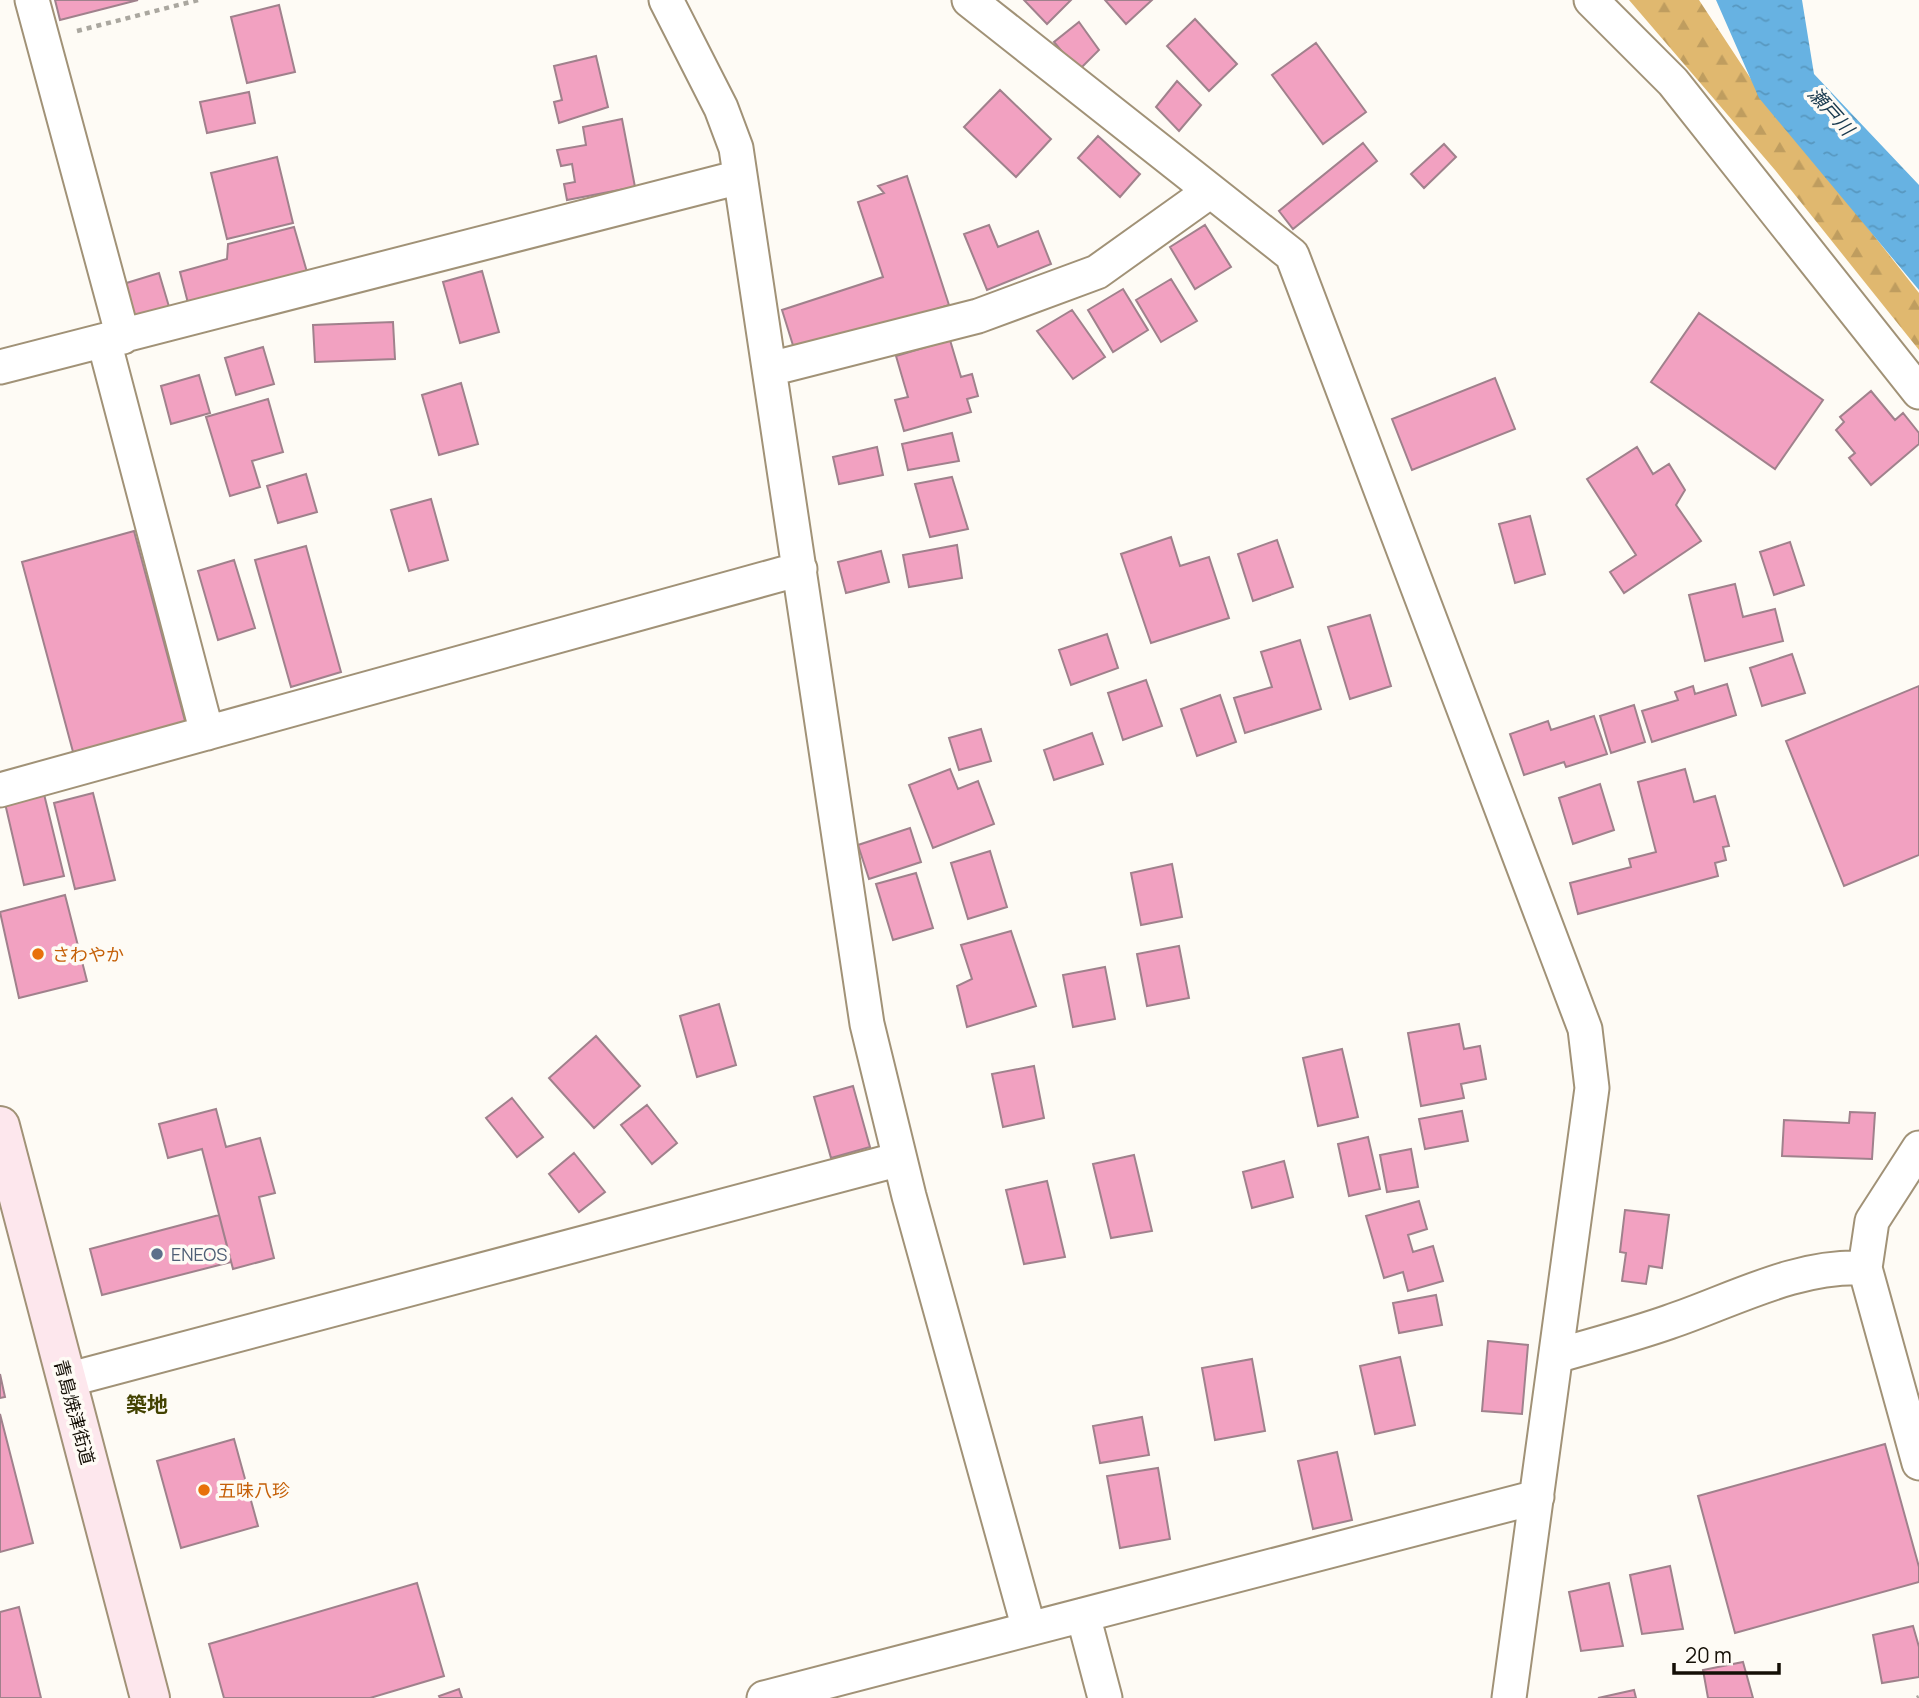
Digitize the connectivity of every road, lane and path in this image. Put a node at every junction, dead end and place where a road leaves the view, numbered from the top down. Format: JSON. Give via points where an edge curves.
{"nodes":[{"id":1,"x":32,"y":0,"type":"edge"},
{"id":2,"x":198,"y":0,"type":"edge"},
{"id":3,"x":666,"y":0,"type":"edge"},
{"id":4,"x":969,"y":0,"type":"edge"},
{"id":5,"x":1591,"y":0,"type":"edge"},
{"id":6,"x":44,"y":40,"type":"junction"},
{"id":7,"x":740,"y":177,"type":"junction"},
{"id":8,"x":1209,"y":192,"type":"junction"},
{"id":9,"x":113,"y":339,"type":"junction"},
{"id":10,"x":0,"y":368,"type":"edge"},
{"id":11,"x":769,"y":369,"type":"junction"},
{"id":12,"x":1919,"y":393,"type":"edge"},
{"id":13,"x":800,"y":569,"type":"junction"},
{"id":14,"x":207,"y":733,"type":"junction"},
{"id":15,"x":0,"y":790,"type":"edge"},
{"id":16,"x":0,"y":1126,"type":"edge"},
{"id":17,"x":1919,"y":1148,"type":"edge"},
{"id":18,"x":900,"y":1159,"type":"junction"},
{"id":19,"x":1865,"y":1268,"type":"junction"},
{"id":20,"x":1556,"y":1356,"type":"junction"},
{"id":21,"x":66,"y":1380,"type":"junction"},
{"id":22,"x":1919,"y":1463,"type":"edge"},
{"id":23,"x":1536,"y":1497,"type":"junction"},
{"id":24,"x":1083,"y":1615,"type":"junction"},
{"id":25,"x":1030,"y":1629,"type":"junction"},
{"id":26,"x":777,"y":1696,"type":"edge"},
{"id":27,"x":150,"y":1698,"type":"edge"},
{"id":28,"x":1105,"y":1698,"type":"edge"},
{"id":29,"x":1509,"y":1698,"type":"edge"}],
"edges":[{"from":1,"to":6,"type":"street"},
{"from":2,"to":6,"type":"path"},
{"from":3,"to":7,"type":"street","via":[[722,108]]},
{"from":4,"to":8,"type":"street"},
{"from":5,"to":12,"type":"street","via":[[1673,82]]},
{"from":6,"to":9,"type":"street"},
{"from":7,"to":9,"type":"street"},
{"from":7,"to":11,"type":"street"},
{"from":8,"to":11,"type":"street","via":[[1097,272],[978,316]]},
{"from":8,"to":20,"type":"street","via":[[1292,255],[1585,1029],[1592,1088]]},
{"from":9,"to":10,"type":"street"},
{"from":9,"to":14,"type":"street"},
{"from":11,"to":13,"type":"street"},
{"from":13,"to":14,"type":"street"},
{"from":13,"to":18,"type":"street","via":[[867,1024]]},
{"from":14,"to":15,"type":"street"},
{"from":16,"to":21,"type":"main road","name":"青島焼津街道"},
{"from":17,"to":19,"type":"street","via":[[1872,1220]]},
{"from":18,"to":21,"type":"street"},
{"from":18,"to":25,"type":"street"},
{"from":19,"to":20,"type":"street","via":[[1838,1266],[1778,1280],[1669,1322]]},
{"from":19,"to":22,"type":"street"},
{"from":20,"to":23,"type":"street"},
{"from":21,"to":27,"type":"main road","name":"青島焼津街道"},
{"from":23,"to":24,"type":"street"},
{"from":23,"to":29,"type":"street"},
{"from":24,"to":25,"type":"street"},
{"from":24,"to":28,"type":"street"},
{"from":25,"to":26,"type":"street"}]}
